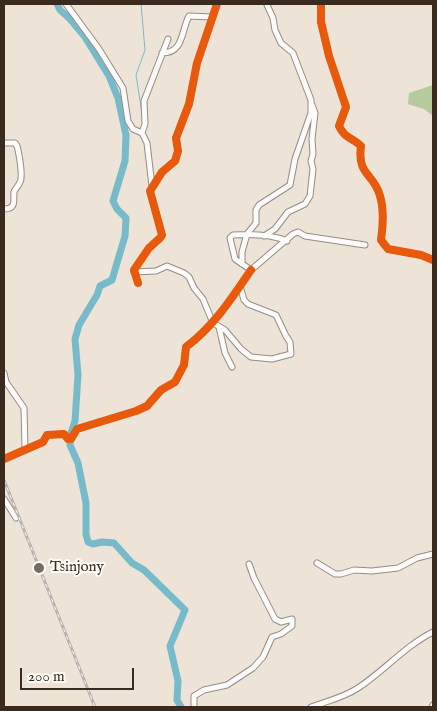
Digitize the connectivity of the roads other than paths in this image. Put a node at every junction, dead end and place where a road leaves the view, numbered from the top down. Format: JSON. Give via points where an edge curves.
{"nodes":[{"id":1,"x":66,"y":4,"type":"edge"},
{"id":2,"x":218,"y":4,"type":"edge"},
{"id":3,"x":268,"y":4,"type":"edge"},
{"id":4,"x":321,"y":4,"type":"edge"},
{"id":5,"x":212,"y":17,"type":"junction"},
{"id":6,"x":168,"y":38,"type":"dead end"},
{"id":7,"x":162,"y":54,"type":"junction"},
{"id":8,"x":311,"y":103,"type":"junction"},
{"id":9,"x":142,"y":133,"type":"junction"},
{"id":10,"x":4,"y":143,"type":"edge"},
{"id":11,"x":152,"y":187,"type":"junction"},
{"id":12,"x":4,"y":209,"type":"edge"},
{"id":13,"x":247,"y":234,"type":"junction"},
{"id":14,"x":263,"y":236,"type":"junction"},
{"id":15,"x":287,"y":241,"type":"junction"},
{"id":16,"x":365,"y":245,"type":"dead end"},
{"id":17,"x":433,"y":260,"type":"edge"},
{"id":18,"x":242,"y":264,"type":"junction"},
{"id":19,"x":251,"y":270,"type":"junction"},
{"id":20,"x":134,"y":272,"type":"junction"},
{"id":21,"x":138,"y":283,"type":"dead end"},
{"id":22,"x":240,"y":286,"type":"junction"},
{"id":23,"x":213,"y":323,"type":"junction"},
{"id":24,"x":219,"y":326,"type":"junction"},
{"id":25,"x":232,"y":367,"type":"dead end"},
{"id":26,"x":4,"y":373,"type":"edge"},
{"id":27,"x":25,"y":450,"type":"junction"},
{"id":28,"x":4,"y":459,"type":"edge"},
{"id":29,"x":4,"y":499,"type":"edge"},
{"id":30,"x":16,"y":518,"type":"dead end"},
{"id":31,"x":433,"y":554,"type":"edge"},
{"id":32,"x":317,"y":563,"type":"dead end"},
{"id":33,"x":250,"y":564,"type":"dead end"},
{"id":34,"x":433,"y":632,"type":"edge"},
{"id":35,"x":194,"y":707,"type":"edge"},
{"id":36,"x":311,"y":707,"type":"edge"}],
"edges":[{"from":1,"to":9,"type":"street","via":[[123,88],[128,121],[133,129]]},
{"from":2,"to":5,"type":"street"},
{"from":3,"to":8,"type":"street","via":[[275,30],[281,43],[293,53]]},
{"from":4,"to":17,"type":"street","via":[[321,22],[329,56],[346,106],[339,126],[343,134],[361,146],[364,171],[380,196],[381,240],[388,249]]},
{"from":5,"to":7,"type":"street","via":[[190,16],[174,51]]},
{"from":5,"to":11,"type":"street","via":[[197,63],[189,104],[176,138],[176,161],[162,172]]},
{"from":6,"to":7,"type":"street"},
{"from":7,"to":9,"type":"street","via":[[144,101]]},
{"from":8,"to":13,"type":"street","via":[[290,185],[259,205],[256,223]]},
{"from":8,"to":14,"type":"street","via":[[315,113],[310,196],[305,204],[288,212],[275,230]]},
{"from":9,"to":11,"type":"street","via":[[147,143]]},
{"from":10,"to":12,"type":"street","via":[[18,146],[22,177],[12,206]]},
{"from":11,"to":20,"type":"street","via":[[150,191],[162,235],[138,262]]},
{"from":13,"to":14,"type":"street"},
{"from":13,"to":18,"type":"street"},
{"from":13,"to":18,"type":"street","via":[[230,238],[235,259]]},
{"from":14,"to":15,"type":"street"},
{"from":15,"to":16,"type":"street","via":[[298,232],[305,236]]},
{"from":15,"to":19,"type":"street"},
{"from":18,"to":19,"type":"street"},
{"from":19,"to":22,"type":"street"},
{"from":20,"to":21,"type":"street"},
{"from":20,"to":23,"type":"street","via":[[169,266],[184,273],[200,294]]},
{"from":22,"to":23,"type":"street"},
{"from":22,"to":24,"type":"street","via":[[248,304],[276,315],[290,342],[291,354],[272,359],[251,357]]},
{"from":23,"to":24,"type":"street"},
{"from":23,"to":27,"type":"street","via":[[186,347],[184,365],[175,382],[161,390],[147,406],[78,428],[70,439],[64,434],[47,435],[43,442]]},
{"from":24,"to":25,"type":"street"},
{"from":26,"to":27,"type":"street","via":[[6,382],[24,408]]},
{"from":27,"to":28,"type":"street"},
{"from":29,"to":30,"type":"street"},
{"from":31,"to":32,"type":"street","via":[[398,568],[354,570],[341,574]]},
{"from":33,"to":35,"type":"street","via":[[275,619],[281,622],[292,619],[292,626],[270,639],[269,646],[254,668],[227,685],[198,692],[194,696]]},
{"from":34,"to":36,"type":"street","via":[[359,688]]}]}
